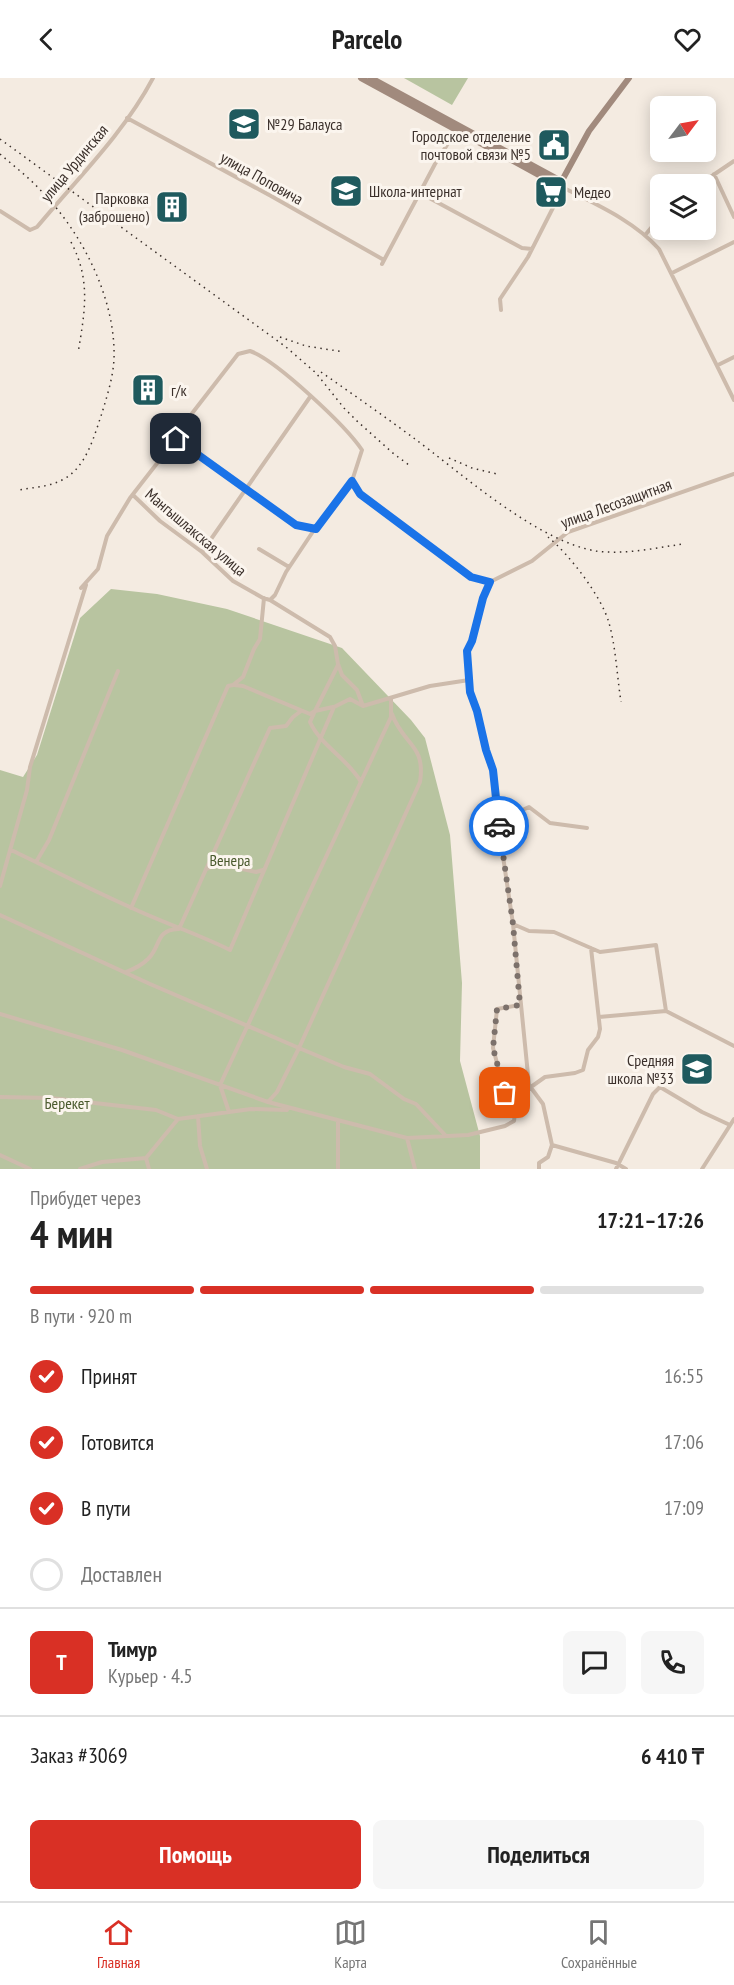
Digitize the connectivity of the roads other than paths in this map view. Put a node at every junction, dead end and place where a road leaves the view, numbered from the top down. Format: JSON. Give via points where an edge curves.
{"nodes":[{"id":1,"x":153,"y":78,"type":"edge"},
{"id":2,"x":361,"y":78,"type":"edge"},
{"id":3,"x":371,"y":78,"type":"edge"},
{"id":4,"x":629,"y":78,"type":"edge"},
{"id":5,"x":127,"y":118,"type":"junction"},
{"id":6,"x":458,"y":128,"type":"junction"},
{"id":7,"x":734,"y":162,"type":"edge"},
{"id":8,"x":714,"y":174,"type":"edge"},
{"id":9,"x":716,"y":178,"type":"edge"},
{"id":10,"x":561,"y":185,"type":"junction"},
{"id":11,"x":420,"y":193,"type":"junction"},
{"id":12,"x":0,"y":211,"type":"edge"},
{"id":13,"x":734,"y":218,"type":"edge"},
{"id":14,"x":650,"y":229,"type":"edge"},
{"id":15,"x":646,"y":234,"type":"junction"},
{"id":16,"x":734,"y":242,"type":"edge"},
{"id":17,"x":532,"y":249,"type":"junction"},
{"id":18,"x":672,"y":273,"type":"junction"},
{"id":19,"x":501,"y":310,"type":"dead end"},
{"id":20,"x":734,"y":357,"type":"edge"},
{"id":21,"x":718,"y":365,"type":"junction"},
{"id":22,"x":310,"y":397,"type":"junction"},
{"id":23,"x":734,"y":400,"type":"edge"},
{"id":24,"x":176,"y":439,"type":"junction"},
{"id":25,"x":734,"y":474,"type":"edge"},
{"id":26,"x":352,"y":481,"type":"junction"},
{"id":27,"x":246,"y":489,"type":"junction"},
{"id":28,"x":133,"y":495,"type":"junction"},
{"id":29,"x":316,"y":529,"type":"junction"},
{"id":30,"x":259,"y":549,"type":"dead end"},
{"id":31,"x":202,"y":552,"type":"junction"},
{"id":32,"x":290,"y":567,"type":"junction"},
{"id":33,"x":86,"y":582,"type":"junction"},
{"id":34,"x":490,"y":582,"type":"junction"},
{"id":35,"x":81,"y":588,"type":"dead end"},
{"id":36,"x":267,"y":599,"type":"junction"},
{"id":37,"x":338,"y":664,"type":"junction"},
{"id":38,"x":118,"y":671,"type":"dead end"},
{"id":39,"x":469,"y":680,"type":"junction"},
{"id":40,"x":233,"y":685,"type":"junction"},
{"id":41,"x":391,"y":699,"type":"junction"},
{"id":42,"x":363,"y":706,"type":"junction"},
{"id":43,"x":334,"y":707,"type":"junction"},
{"id":44,"x":391,"y":710,"type":"junction"},
{"id":45,"x":300,"y":711,"type":"junction"},
{"id":46,"x":315,"y":711,"type":"junction"},
{"id":47,"x":321,"y":739,"type":"junction"},
{"id":48,"x":361,"y":782,"type":"junction"},
{"id":49,"x":498,"y":821,"type":"junction"},
{"id":50,"x":587,"y":828,"type":"dead end"},
{"id":51,"x":11,"y":850,"type":"junction"},
{"id":52,"x":36,"y":862,"type":"junction"},
{"id":53,"x":205,"y":870,"type":"junction"},
{"id":54,"x":263,"y":870,"type":"junction"},
{"id":55,"x":0,"y":886,"type":"edge"},
{"id":56,"x":131,"y":908,"type":"junction"},
{"id":57,"x":0,"y":915,"type":"edge"},
{"id":58,"x":513,"y":924,"type":"junction"},
{"id":59,"x":178,"y":929,"type":"junction"},
{"id":60,"x":591,"y":948,"type":"junction"},
{"id":61,"x":126,"y":972,"type":"junction"},
{"id":62,"x":520,"y":1005,"type":"junction"},
{"id":63,"x":666,"y":1011,"type":"junction"},
{"id":64,"x":0,"y":1014,"type":"edge"},
{"id":65,"x":599,"y":1017,"type":"junction"},
{"id":66,"x":248,"y":1025,"type":"junction"},
{"id":67,"x":734,"y":1046,"type":"edge"},
{"id":68,"x":299,"y":1048,"type":"junction"},
{"id":69,"x":220,"y":1085,"type":"junction"},
{"id":70,"x":531,"y":1088,"type":"junction"},
{"id":71,"x":0,"y":1097,"type":"edge"},
{"id":72,"x":517,"y":1098,"type":"junction"},
{"id":73,"x":268,"y":1102,"type":"junction"},
{"id":74,"x":294,"y":1110,"type":"junction"},
{"id":75,"x":229,"y":1112,"type":"junction"},
{"id":76,"x":198,"y":1116,"type":"junction"},
{"id":77,"x":178,"y":1119,"type":"junction"},
{"id":78,"x":734,"y":1119,"type":"edge"},
{"id":79,"x":338,"y":1120,"type":"junction"},
{"id":80,"x":730,"y":1125,"type":"junction"},
{"id":81,"x":407,"y":1137,"type":"junction"},
{"id":82,"x":446,"y":1137,"type":"junction"},
{"id":83,"x":552,"y":1145,"type":"junction"},
{"id":84,"x":0,"y":1155,"type":"edge"},
{"id":85,"x":146,"y":1158,"type":"junction"},
{"id":86,"x":618,"y":1167,"type":"edge"},
{"id":87,"x":30,"y":1169,"type":"edge"},
{"id":88,"x":80,"y":1169,"type":"edge"},
{"id":89,"x":149,"y":1169,"type":"edge"},
{"id":90,"x":207,"y":1169,"type":"edge"},
{"id":91,"x":338,"y":1169,"type":"edge"},
{"id":92,"x":415,"y":1169,"type":"edge"},
{"id":93,"x":539,"y":1169,"type":"edge"},
{"id":94,"x":626,"y":1169,"type":"edge"},
{"id":95,"x":702,"y":1169,"type":"edge"}],
"edges":[{"from":1,"to":5,"type":"street","name":"улица Урдинская"},
{"from":2,"to":6,"type":"main road"},
{"from":3,"to":6,"type":"main road"},
{"from":4,"to":10,"type":"main road","via":[[590,131]]},
{"from":5,"to":11,"type":"street","name":"улица Поповича","via":[[271,195],[383,262]]},
{"from":5,"to":12,"type":"street","name":"улица Урдинская","via":[[37,226],[30,230]]},
{"from":6,"to":10,"type":"main road"},
{"from":6,"to":11,"type":"street"},
{"from":7,"to":8,"type":"street"},
{"from":9,"to":13,"type":"street"},
{"from":10,"to":15,"type":"street"},
{"from":10,"to":17,"type":"street"},
{"from":11,"to":17,"type":"street","via":[[522,248]]},
{"from":14,"to":15,"type":"street"},
{"from":15,"to":18,"type":"street"},
{"from":16,"to":18,"type":"street"},
{"from":17,"to":19,"type":"street","via":[[500,299]]},
{"from":18,"to":21,"type":"street"},
{"from":20,"to":21,"type":"street"},
{"from":21,"to":23,"type":"street"},
{"from":22,"to":24,"type":"street","via":[[256,353],[241,353]]},
{"from":22,"to":26,"type":"street","via":[[353,436],[362,450]]},
{"from":22,"to":27,"type":"street"},
{"from":24,"to":27,"type":"street"},
{"from":24,"to":28,"type":"street"},
{"from":25,"to":34,"type":"street","name":"улица Лесозащитная","via":[[568,532],[532,561]]},
{"from":26,"to":29,"type":"street"},
{"from":26,"to":34,"type":"street","via":[[360,494],[471,577]]},
{"from":27,"to":29,"type":"street","via":[[296,525]]},
{"from":27,"to":31,"type":"street"},
{"from":28,"to":31,"type":"street","name":"Мангышлакская улица"},
{"from":28,"to":33,"type":"street","via":[[107,536],[98,569]]},
{"from":29,"to":32,"type":"street"},
{"from":30,"to":32,"type":"street"},
{"from":31,"to":36,"type":"street","name":"Мангышлакская улица","via":[[233,581]]},
{"from":32,"to":36,"type":"street","via":[[275,595]]},
{"from":33,"to":35,"type":"street"},
{"from":33,"to":51,"type":"street","via":[[30,767]]},
{"from":34,"to":39,"type":"street","via":[[467,651]]},
{"from":36,"to":37,"type":"street","name":"Мангышлакская улица","via":[[330,637]]},
{"from":36,"to":40,"type":"street","via":[[260,639],[243,677]]},
{"from":37,"to":42,"type":"street","name":"Мангышлакская улица","via":[[342,675],[357,690]]},
{"from":37,"to":46,"type":"street"},
{"from":38,"to":52,"type":"street","via":[[49,840]]},
{"from":39,"to":41,"type":"street","via":[[429,686]]},
{"from":39,"to":49,"type":"street","via":[[493,770]]},
{"from":40,"to":45,"type":"street"},
{"from":40,"to":56,"type":"street","via":[[228,686]]},
{"from":41,"to":42,"type":"street"},
{"from":41,"to":44,"type":"street"},
{"from":42,"to":43,"type":"street","via":[[350,699]]},
{"from":43,"to":46,"type":"street"},
{"from":43,"to":47,"type":"street"},
{"from":44,"to":48,"type":"street"},
{"from":44,"to":68,"type":"street","via":[[397,727],[418,753],[420,782]]},
{"from":45,"to":46,"type":"street"},
{"from":45,"to":53,"type":"street","via":[[286,726],[270,728]]},
{"from":46,"to":47,"type":"street","via":[[310,722]]},
{"from":47,"to":48,"type":"street","via":[[355,771]]},
{"from":47,"to":54,"type":"street"},
{"from":48,"to":66,"type":"street"},
{"from":49,"to":50,"type":"street","via":[[529,807],[550,823]]},
{"from":49,"to":58,"type":"street"},
{"from":51,"to":52,"type":"street"},
{"from":51,"to":55,"type":"street"},
{"from":52,"to":56,"type":"street"},
{"from":53,"to":54,"type":"street","via":[[220,864]]},
{"from":53,"to":59,"type":"street"},
{"from":54,"to":59,"type":"street","via":[[230,950]]},
{"from":56,"to":59,"type":"street"},
{"from":57,"to":61,"type":"street"},
{"from":58,"to":60,"type":"street","via":[[529,931],[554,932]]},
{"from":58,"to":62,"type":"street"},
{"from":59,"to":61,"type":"street","via":[[168,929],[150,958]]},
{"from":60,"to":63,"type":"street","via":[[600,952],[656,945]]},
{"from":60,"to":65,"type":"street"},
{"from":61,"to":66,"type":"street"},
{"from":62,"to":70,"type":"street"},
{"from":62,"to":72,"type":"street","via":[[497,1009],[493,1039],[505,1093]]},
{"from":63,"to":65,"type":"street"},
{"from":63,"to":67,"type":"street"},
{"from":64,"to":69,"type":"street","via":[[122,1050]]},
{"from":65,"to":70,"type":"street","via":[[600,1034],[588,1050],[583,1070],[545,1077]]},
{"from":66,"to":68,"type":"street"},
{"from":66,"to":69,"type":"street"},
{"from":68,"to":73,"type":"street"},
{"from":68,"to":82,"type":"street","via":[[370,1074],[416,1104]]},
{"from":69,"to":73,"type":"street"},
{"from":69,"to":75,"type":"street"},
{"from":70,"to":72,"type":"street"},
{"from":70,"to":83,"type":"street","via":[[543,1104]]},
{"from":71,"to":77,"type":"street","via":[[51,1098],[156,1110]]},
{"from":72,"to":82,"type":"street","via":[[516,1117],[511,1123],[492,1131]]},
{"from":73,"to":74,"type":"street"},
{"from":74,"to":75,"type":"street"},
{"from":74,"to":79,"type":"street"},
{"from":75,"to":76,"type":"street"},
{"from":76,"to":77,"type":"street"},
{"from":76,"to":90,"type":"street","via":[[200,1146]]},
{"from":77,"to":85,"type":"street"},
{"from":78,"to":80,"type":"street"},
{"from":79,"to":81,"type":"street"},
{"from":79,"to":91,"type":"street"},
{"from":80,"to":86,"type":"street","via":[[660,1087]]},
{"from":80,"to":95,"type":"street"},
{"from":81,"to":82,"type":"street"},
{"from":81,"to":92,"type":"street"},
{"from":83,"to":86,"type":"street"},
{"from":83,"to":93,"type":"street","via":[[548,1157],[538,1163]]},
{"from":84,"to":87,"type":"street"},
{"from":85,"to":88,"type":"street","via":[[102,1162]]},
{"from":85,"to":89,"type":"street"},
{"from":86,"to":94,"type":"street"}]}
